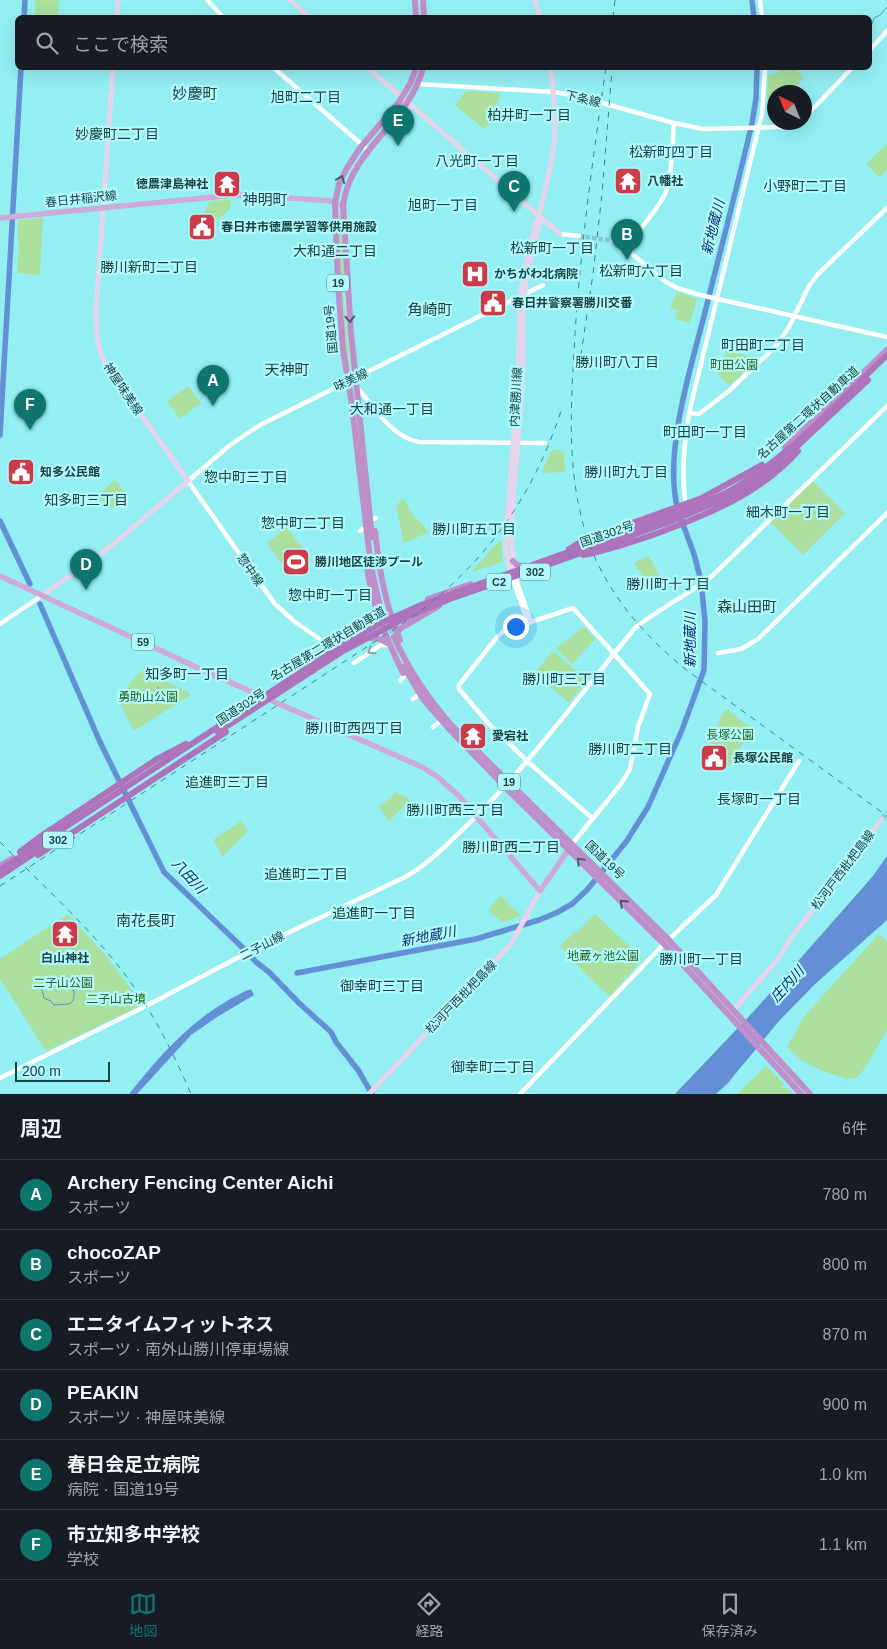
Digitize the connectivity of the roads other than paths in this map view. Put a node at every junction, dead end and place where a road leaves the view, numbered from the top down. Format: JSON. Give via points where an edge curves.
{"nodes":[{"id":1,"x":118,"y":0,"type":"edge"},
{"id":2,"x":207,"y":0,"type":"edge"},
{"id":3,"x":290,"y":0,"type":"edge"},
{"id":4,"x":416,"y":0,"type":"edge"},
{"id":5,"x":423,"y":0,"type":"edge"},
{"id":6,"x":535,"y":0,"type":"edge"},
{"id":7,"x":760,"y":0,"type":"edge"},
{"id":8,"x":117,"y":15,"type":"edge"},
{"id":9,"x":221,"y":15,"type":"edge"},
{"id":10,"x":307,"y":15,"type":"edge"},
{"id":11,"x":416,"y":15,"type":"edge"},
{"id":12,"x":424,"y":15,"type":"edge"},
{"id":13,"x":539,"y":15,"type":"edge"},
{"id":14,"x":762,"y":15,"type":"edge"},
{"id":15,"x":887,"y":31,"type":"edge"},
{"id":16,"x":872,"y":48,"type":"edge"},
{"id":17,"x":113,"y":70,"type":"edge"},
{"id":18,"x":276,"y":70,"type":"edge"},
{"id":19,"x":370,"y":70,"type":"edge"},
{"id":20,"x":415,"y":70,"type":"edge"},
{"id":21,"x":422,"y":70,"type":"edge"},
{"id":22,"x":550,"y":70,"type":"edge"},
{"id":23,"x":765,"y":70,"type":"edge"},
{"id":24,"x":850,"y":70,"type":"edge"},
{"id":25,"x":418,"y":84,"type":"junction"},
{"id":26,"x":554,"y":92,"type":"junction"},
{"id":27,"x":405,"y":100,"type":"junction"},
{"id":28,"x":812,"y":110,"type":"edge"},
{"id":29,"x":674,"y":123,"type":"junction"},
{"id":30,"x":757,"y":128,"type":"junction"},
{"id":31,"x":767,"y":128,"type":"edge"},
{"id":32,"x":362,"y":145,"type":"junction"},
{"id":33,"x":368,"y":150,"type":"junction"},
{"id":34,"x":335,"y":203,"type":"junction"},
{"id":35,"x":343,"y":205,"type":"junction"},
{"id":36,"x":103,"y":207,"type":"junction"},
{"id":37,"x":887,"y":208,"type":"edge"},
{"id":38,"x":539,"y":216,"type":"junction"},
{"id":39,"x":0,"y":218,"type":"edge"},
{"id":40,"x":560,"y":234,"type":"joint"},
{"id":41,"x":579,"y":236,"type":"tunnel mouth"},
{"id":42,"x":613,"y":241,"type":"tunnel mouth"},
{"id":43,"x":624,"y":248,"type":"junction"},
{"id":44,"x":543,"y":285,"type":"dead end"},
{"id":45,"x":522,"y":296,"type":"junction"},
{"id":46,"x":716,"y":299,"type":"junction"},
{"id":47,"x":794,"y":316,"type":"junction"},
{"id":48,"x":887,"y":337,"type":"edge"},
{"id":49,"x":887,"y":350,"type":"edge"},
{"id":50,"x":887,"y":355,"type":"edge"},
{"id":51,"x":887,"y":361,"type":"edge"},
{"id":52,"x":355,"y":378,"type":"junction"},
{"id":53,"x":348,"y":381,"type":"junction"},
{"id":54,"x":356,"y":386,"type":"junction"},
{"id":55,"x":887,"y":406,"type":"edge"},
{"id":56,"x":689,"y":413,"type":"junction"},
{"id":57,"x":824,"y":418,"type":"junction"},
{"id":58,"x":516,"y":443,"type":"junction"},
{"id":59,"x":545,"y":443,"type":"dead end"},
{"id":60,"x":362,"y":474,"type":"junction"},
{"id":61,"x":188,"y":481,"type":"junction"},
{"id":62,"x":685,"y":499,"type":"dead end"},
{"id":63,"x":671,"y":513,"type":"junction"},
{"id":64,"x":887,"y":513,"type":"edge"},
{"id":65,"x":569,"y":549,"type":"junction"},
{"id":66,"x":578,"y":557,"type":"junction"},
{"id":67,"x":513,"y":560,"type":"junction"},
{"id":68,"x":522,"y":566,"type":"junction"},
{"id":69,"x":512,"y":569,"type":"junction"},
{"id":70,"x":0,"y":576,"type":"edge"},
{"id":71,"x":515,"y":579,"type":"junction"},
{"id":72,"x":41,"y":596,"type":"junction"},
{"id":73,"x":439,"y":606,"type":"junction"},
{"id":74,"x":401,"y":611,"type":"junction"},
{"id":75,"x":386,"y":618,"type":"junction"},
{"id":76,"x":530,"y":622,"type":"junction"},
{"id":77,"x":0,"y":624,"type":"edge"},
{"id":78,"x":352,"y":628,"type":"dead end"},
{"id":79,"x":370,"y":638,"type":"junction"},
{"id":80,"x":392,"y":640,"type":"junction"},
{"id":81,"x":327,"y":644,"type":"dead end"},
{"id":82,"x":718,"y":653,"type":"dead end"},
{"id":83,"x":614,"y":654,"type":"junction"},
{"id":84,"x":354,"y":663,"type":"dead end"},
{"id":85,"x":260,"y":696,"type":"junction"},
{"id":86,"x":272,"y":700,"type":"junction"},
{"id":87,"x":477,"y":755,"type":"junction"},
{"id":88,"x":160,"y":760,"type":"junction"},
{"id":89,"x":526,"y":761,"type":"junction"},
{"id":90,"x":799,"y":761,"type":"dead end"},
{"id":91,"x":164,"y":772,"type":"junction"},
{"id":92,"x":507,"y":785,"type":"junction"},
{"id":93,"x":477,"y":816,"type":"junction"},
{"id":94,"x":592,"y":818,"type":"junction"},
{"id":95,"x":882,"y":819,"type":"dead end"},
{"id":96,"x":570,"y":847,"type":"junction"},
{"id":97,"x":0,"y":868,"type":"edge"},
{"id":98,"x":0,"y":877,"type":"edge"},
{"id":99,"x":540,"y":891,"type":"junction"},
{"id":100,"x":666,"y":942,"type":"junction"},
{"id":101,"x":731,"y":1013,"type":"junction"},
{"id":102,"x":0,"y":1078,"type":"edge"},
{"id":103,"x":369,"y":1094,"type":"edge"},
{"id":104,"x":520,"y":1094,"type":"edge"},
{"id":105,"x":801,"y":1094,"type":"edge"},
{"id":106,"x":810,"y":1094,"type":"edge"}],
"edges":[{"from":1,"to":8,"type":"main road"},
{"from":2,"to":9,"type":"street"},
{"from":3,"to":10,"type":"main road"},
{"from":4,"to":11,"type":"highway"},
{"from":5,"to":12,"type":"highway"},
{"from":6,"to":13,"type":"main road"},
{"from":7,"to":14,"type":"street"},
{"from":15,"to":16,"type":"street"},
{"from":17,"to":36,"type":"main road","name":"神屋味美線"},
{"from":18,"to":32,"type":"street"},
{"from":19,"to":27,"type":"main road"},
{"from":20,"to":27,"type":"highway","name":"国道19号","number":"19"},
{"from":21,"to":25,"type":"highway","name":"国道19号","number":"19"},
{"from":22,"to":26,"type":"main road","name":"内津勝川線"},
{"from":23,"to":30,"type":"street"},
{"from":24,"to":28,"type":"street"},
{"from":25,"to":26,"type":"street","name":"下条線"},
{"from":25,"to":27,"type":"highway","name":"国道19号","number":"19"},
{"from":26,"to":29,"type":"street","name":"下条線"},
{"from":26,"to":38,"type":"main road","name":"内津勝川線","via":[[554,143]]},
{"from":27,"to":32,"type":"highway","name":"国道19号","number":"19"},
{"from":27,"to":33,"type":"highway","name":"国道19号","number":"19","via":[[398,116]]},
{"from":27,"to":38,"type":"main road"},
{"from":29,"to":30,"type":"street","name":"下条線","via":[[703,129]]},
{"from":29,"to":43,"type":"street","via":[[669,179],[664,194]]},
{"from":30,"to":31,"type":"street"},
{"from":30,"to":46,"type":"street"},
{"from":32,"to":33,"type":"street"},
{"from":34,"to":32,"type":"highway","name":"国道19号","number":"19","one_way":true,"via":[[344,172]]},
{"from":33,"to":35,"type":"highway","name":"国道19号","number":"19","via":[[350,177]]},
{"from":34,"to":35,"type":"main road","name":"春日井稲沢線"},
{"from":34,"to":36,"type":"main road","name":"春日井稲沢線","via":[[234,195]]},
{"from":34,"to":53,"type":"highway","name":"国道19号","number":"19","via":[[338,284]]},
{"from":35,"to":52,"type":"highway","name":"国道19号","number":"19","one_way":true},
{"from":36,"to":39,"type":"main road","name":"春日井稲沢線"},
{"from":36,"to":61,"type":"main road","name":"神屋味美線","via":[[96,311],[98,346],[107,367]]},
{"from":37,"to":47,"type":"street","via":[[818,274]]},
{"from":38,"to":40,"type":"main road"},
{"from":38,"to":45,"type":"main road","name":"内津勝川線","via":[[523,277]]},
{"from":40,"to":41,"type":"street"},
{"from":42,"to":43,"type":"street"},
{"from":43,"to":46,"type":"street","via":[[666,282]]},
{"from":44,"to":45,"type":"street","name":"味美線"},
{"from":45,"to":52,"type":"street","name":"味美線"},
{"from":45,"to":58,"type":"main road","name":"内津勝川線"},
{"from":46,"to":47,"type":"street"},
{"from":46,"to":56,"type":"street"},
{"from":47,"to":48,"type":"street"},
{"from":47,"to":56,"type":"street","via":[[777,345],[730,390],[699,414]]},
{"from":49,"to":63,"type":"highway","name":"国道302号","number":"302","via":[[770,461],[732,486]]},
{"from":50,"to":57,"type":"highway","name":"名古屋第二環状自動車道","number":"C2"},
{"from":51,"to":57,"type":"highway","name":"名古屋第二環状自動車道","number":"C2"},
{"from":52,"to":53,"type":"street","name":"味美線"},
{"from":52,"to":54,"type":"highway","name":"国道19号","number":"19"},
{"from":53,"to":54,"type":"street"},
{"from":53,"to":60,"type":"highway","name":"国道19号","number":"19"},
{"from":53,"to":61,"type":"street","name":"味美線","via":[[243,436]]},
{"from":54,"to":58,"type":"street","via":[[396,432],[410,440]]},
{"from":54,"to":60,"type":"highway","name":"国道19号","number":"19"},
{"from":55,"to":83,"type":"street","name":"二子山線","via":[[707,580],[645,620]]},
{"from":56,"to":62,"type":"street","via":[[684,447]]},
{"from":57,"to":65,"type":"highway","via":[[756,469],[702,498]]},
{"from":57,"to":66,"type":"highway","via":[[793,457],[753,489],[704,516],[606,551]]},
{"from":57,"to":97,"type":"highway","name":"名古屋第二環状自動車道","number":"C2","via":[[772,463],[719,497],[433,600],[358,636]]},
{"from":57,"to":98,"type":"highway","name":"名古屋第二環状自動車道","number":"C2","via":[[776,466],[722,500],[667,523],[441,603],[371,634]]},
{"from":58,"to":59,"type":"street"},
{"from":58,"to":67,"type":"main road","name":"内津勝川線"},
{"from":58,"to":69,"type":"main road","name":"内津勝川線","via":[[506,537]]},
{"from":60,"to":75,"type":"highway","name":"国道19号","number":"19"},
{"from":60,"to":75,"type":"highway","via":[[375,518]]},
{"from":60,"to":75,"type":"highway","via":[[361,530],[369,579]]},
{"from":61,"to":72,"type":"main road","via":[[105,551]]},
{"from":61,"to":81,"type":"street","name":"惣中線","via":[[275,604]]},
{"from":63,"to":65,"type":"highway","name":"国道302号","number":"302"},
{"from":63,"to":66,"type":"highway","name":"国道302号","number":"302","via":[[651,531]]},
{"from":64,"to":82,"type":"street","via":[[758,638],[741,649]]},
{"from":65,"to":68,"type":"highway","name":"国道302号","number":"302"},
{"from":66,"to":71,"type":"highway","name":"国道302号","number":"302"},
{"from":67,"to":68,"type":"highway"},
{"from":67,"to":69,"type":"main road","name":"内津勝川線"},
{"from":68,"to":69,"type":"highway","name":"国道302号","number":"302"},
{"from":69,"to":71,"type":"main road","name":"内津勝川線"},
{"from":69,"to":74,"type":"highway","name":"国道302号","number":"302"},
{"from":70,"to":72,"type":"main road","number":"59"},
{"from":71,"to":73,"type":"highway","name":"国道302号","number":"302"},
{"from":71,"to":76,"type":"street"},
{"from":72,"to":77,"type":"street"},
{"from":72,"to":85,"type":"main road","number":"59"},
{"from":73,"to":75,"type":"highway","name":"国道302号","number":"302","via":[[422,613]]},
{"from":73,"to":80,"type":"highway","via":[[399,630]]},
{"from":74,"to":75,"type":"highway","name":"国道302号","number":"302"},
{"from":74,"to":75,"type":"highway","via":[[393,610]]},
{"from":75,"to":78,"type":"street","via":[[372,616]]},
{"from":75,"to":79,"type":"highway","name":"国道302号","number":"302"},
{"from":75,"to":80,"type":"highway"},
{"from":75,"to":80,"type":"highway"},
{"from":75,"to":85,"type":"highway","name":"国道302号","number":"302"},
{"from":76,"to":83,"type":"street","via":[[573,608]]},
{"from":76,"to":89,"type":"street","via":[[500,634],[459,685],[490,725]]},
{"from":79,"to":80,"type":"highway"},
{"from":79,"to":86,"type":"highway","name":"国道302号","number":"302"},
{"from":80,"to":84,"type":"street","one_way":true},
{"from":80,"to":87,"type":"highway","name":"国道19号","number":"19","via":[[406,672],[423,698]]},
{"from":80,"to":87,"type":"highway","via":[[402,678],[415,698],[436,725]]},
{"from":83,"to":89,"type":"street","name":"二子山線"},
{"from":83,"to":94,"type":"street","via":[[650,694],[638,727],[630,769]]},
{"from":85,"to":86,"type":"main road","number":"59"},
{"from":85,"to":88,"type":"highway","name":"国道302号","number":"302"},
{"from":86,"to":91,"type":"highway","name":"国道302号","number":"302"},
{"from":86,"to":93,"type":"main road","number":"59","via":[[422,767],[448,785]]},
{"from":87,"to":92,"type":"highway","name":"国道19号","number":"19"},
{"from":88,"to":97,"type":"highway","number":"302"},
{"from":88,"to":97,"type":"highway","via":[[41,836]]},
{"from":89,"to":92,"type":"street","name":"二子山線"},
{"from":89,"to":94,"type":"street"},
{"from":90,"to":100,"type":"street","via":[[716,894]]},
{"from":91,"to":98,"type":"highway","number":"302"},
{"from":91,"to":98,"type":"highway"},
{"from":92,"to":93,"type":"street","name":"二子山線"},
{"from":92,"to":96,"type":"highway","name":"国道19号","number":"19"},
{"from":93,"to":99,"type":"main road","number":"59"},
{"from":93,"to":102,"type":"street","name":"二子山線","via":[[415,872]]},
{"from":94,"to":96,"type":"street"},
{"from":95,"to":101,"type":"main road","name":"松河戸西枇杷島線","via":[[778,959]]},
{"from":96,"to":99,"type":"main road"},
{"from":96,"to":100,"type":"highway","name":"国道19号","number":"19"},
{"from":99,"to":103,"type":"main road","name":"松河戸西枇杷島線","via":[[511,944]]},
{"from":100,"to":101,"type":"highway","name":"国道19号","number":"19"},
{"from":100,"to":104,"type":"street"},
{"from":101,"to":105,"type":"highway","name":"国道19号","number":"19"},
{"from":101,"to":106,"type":"highway","name":"国道19号","number":"19"}]}
